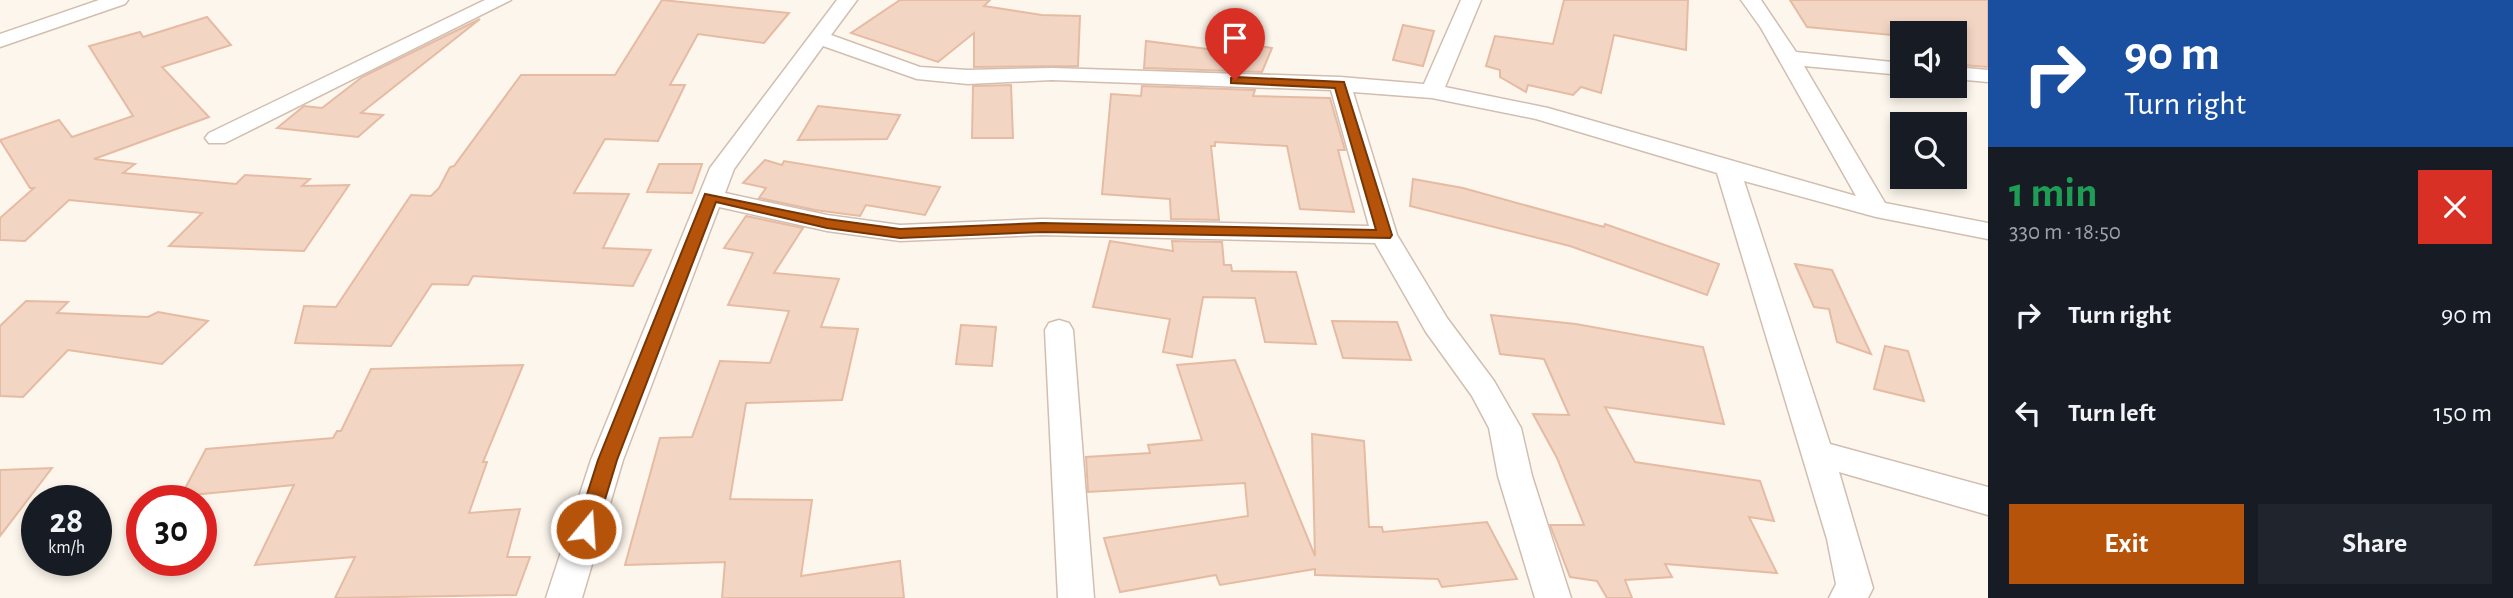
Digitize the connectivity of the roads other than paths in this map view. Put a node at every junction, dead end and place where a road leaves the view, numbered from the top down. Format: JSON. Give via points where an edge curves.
{"nodes":[{"id":1,"x":118,"y":0,"type":"edge"},
{"id":2,"x":501,"y":0,"type":"edge"},
{"id":3,"x":1471,"y":0,"type":"edge"},
{"id":4,"x":1751,"y":0,"type":"edge"},
{"id":5,"x":842,"y":1,"type":"edge"},
{"id":6,"x":818,"y":37,"type":"junction"},
{"id":7,"x":0,"y":41,"type":"edge"},
{"id":8,"x":1789,"y":58,"type":"junction"},
{"id":9,"x":1890,"y":67,"type":"edge"},
{"id":10,"x":1967,"y":74,"type":"edge"},
{"id":11,"x":1988,"y":76,"type":"edge"},
{"id":12,"x":1340,"y":84,"type":"junction"},
{"id":13,"x":1432,"y":91,"type":"junction"},
{"id":14,"x":217,"y":138,"type":"dead end"},
{"id":15,"x":1728,"y":169,"type":"junction"},
{"id":16,"x":710,"y":197,"type":"junction"},
{"id":17,"x":1876,"y":209,"type":"junction"},
{"id":18,"x":1988,"y":231,"type":"edge"},
{"id":19,"x":1384,"y":235,"type":"junction"},
{"id":20,"x":1059,"y":330,"type":"dead end"},
{"id":21,"x":1817,"y":453,"type":"junction"},
{"id":22,"x":1988,"y":501,"type":"edge"},
{"id":23,"x":1856,"y":595,"type":"edge"},
{"id":24,"x":564,"y":598,"type":"edge"},
{"id":25,"x":1076,"y":598,"type":"edge"},
{"id":26,"x":1553,"y":598,"type":"edge"}],
"edges":[{"from":1,"to":7,"type":"street"},
{"from":2,"to":14,"type":"street"},
{"from":3,"to":13,"type":"street"},
{"from":4,"to":8,"type":"street"},
{"from":5,"to":6,"type":"street"},
{"from":6,"to":12,"type":"street","via":[[918,74]]},
{"from":6,"to":16,"type":"street","via":[[722,168]]},
{"from":8,"to":9,"type":"street"},
{"from":8,"to":17,"type":"street"},
{"from":10,"to":11,"type":"street"},
{"from":12,"to":13,"type":"street"},
{"from":12,"to":19,"type":"street"},
{"from":13,"to":15,"type":"street","via":[[1540,113]]},
{"from":15,"to":17,"type":"street"},
{"from":15,"to":21,"type":"street"},
{"from":16,"to":19,"type":"street","via":[[827,223],[900,233],[1042,228]]},
{"from":16,"to":24,"type":"street","via":[[607,460]]},
{"from":17,"to":18,"type":"street"},
{"from":19,"to":26,"type":"street","via":[[1436,325],[1505,428]]},
{"from":20,"to":25,"type":"street"},
{"from":21,"to":22,"type":"street"},
{"from":21,"to":23,"type":"street"}]}
